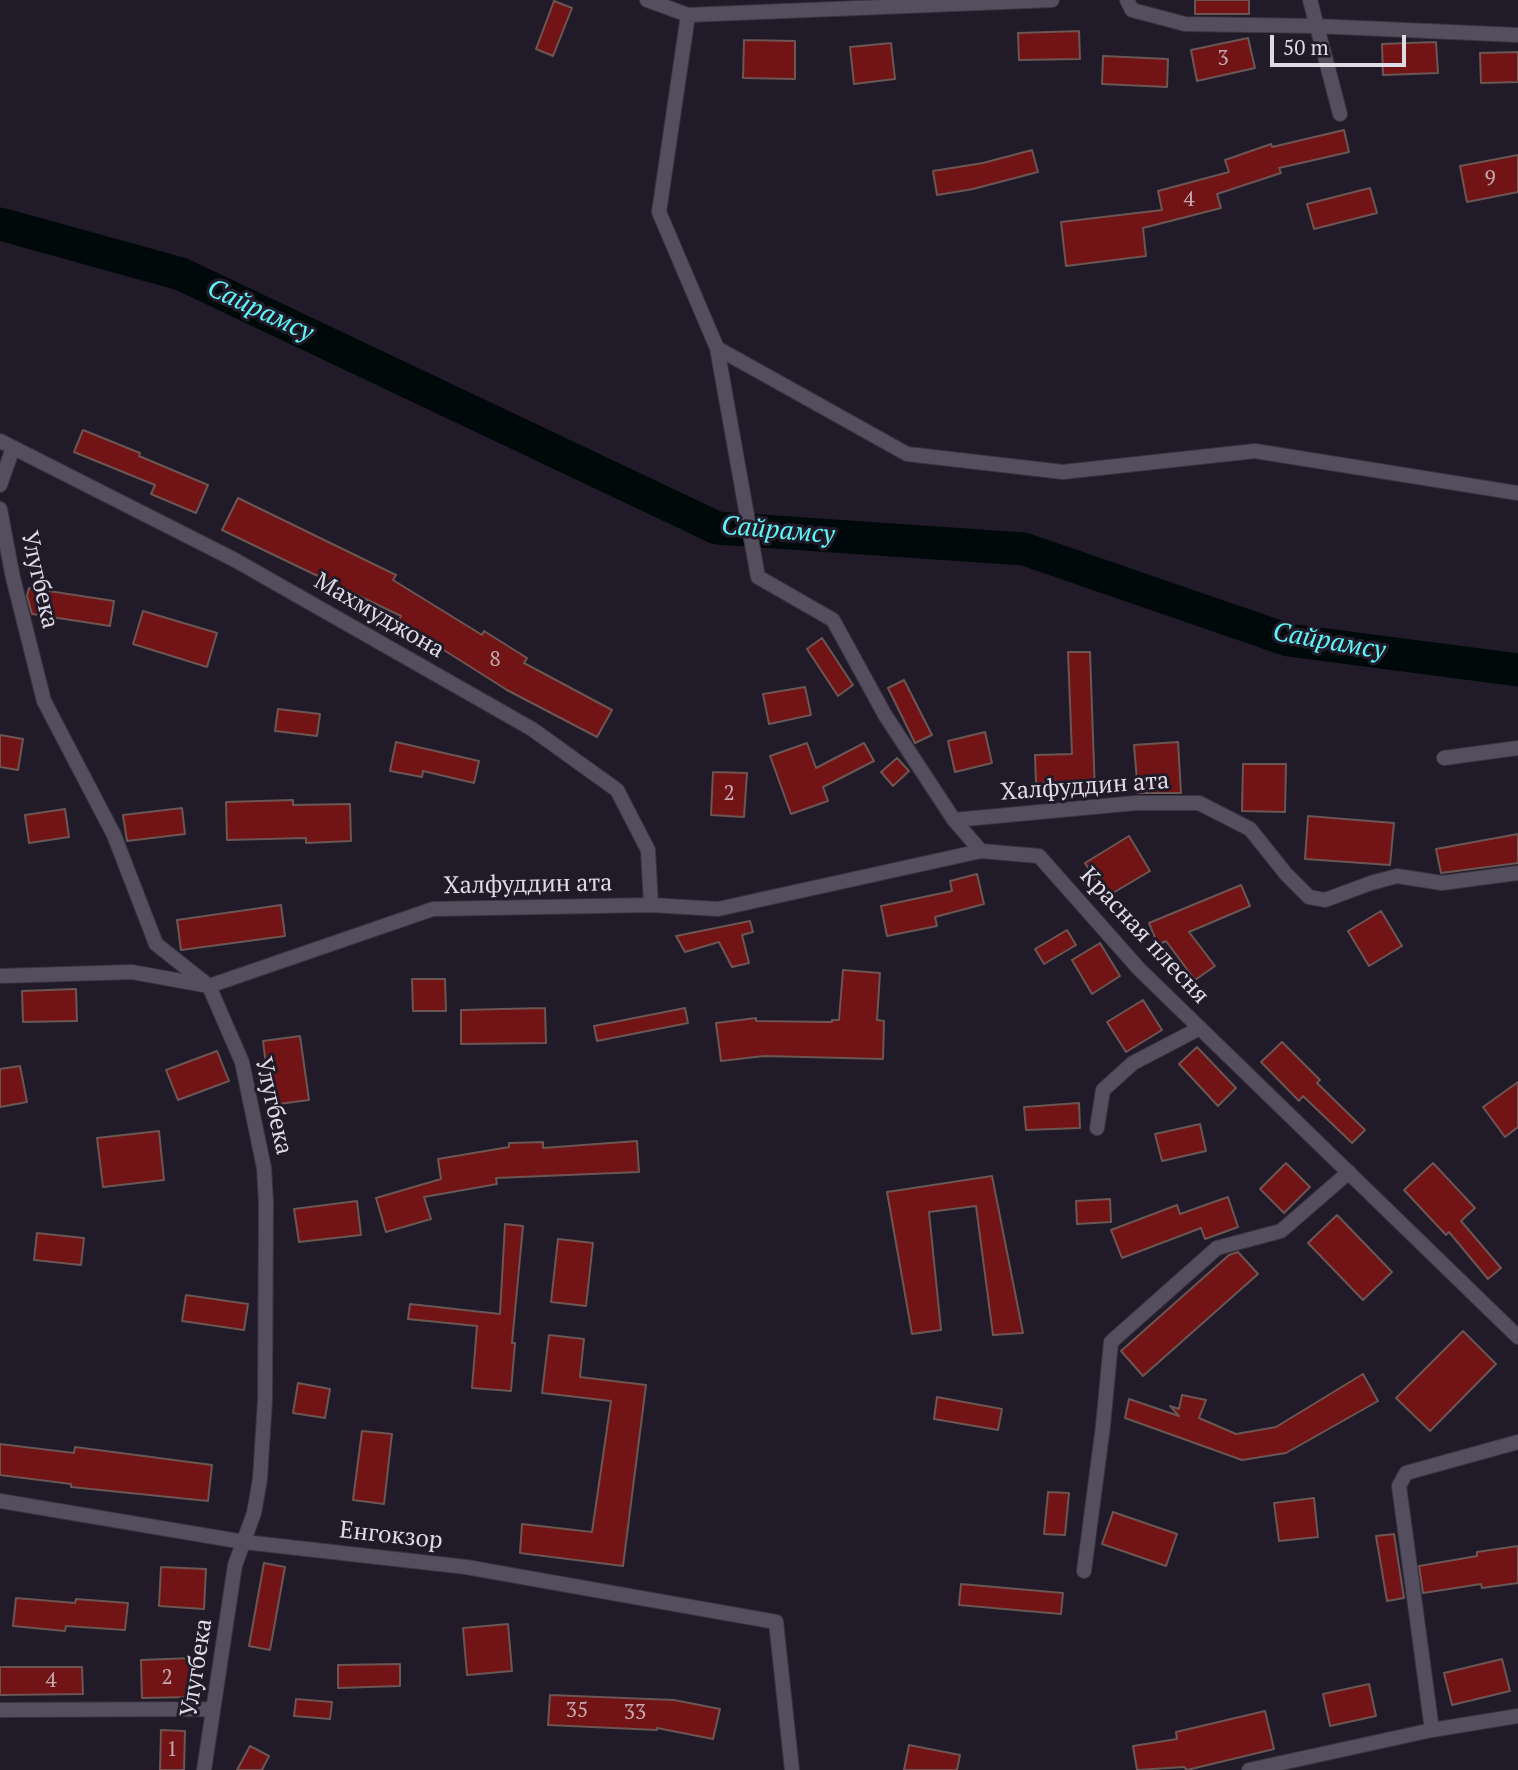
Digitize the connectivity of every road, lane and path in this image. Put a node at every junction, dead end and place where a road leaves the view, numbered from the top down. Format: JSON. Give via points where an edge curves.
{"nodes":[{"id":1,"x":647,"y":0,"type":"edge"},
{"id":2,"x":1052,"y":0,"type":"edge"},
{"id":3,"x":1126,"y":0,"type":"edge"},
{"id":4,"x":1310,"y":0,"type":"edge"},
{"id":5,"x":745,"y":6,"type":"edge"},
{"id":6,"x":688,"y":15,"type":"junction"},
{"id":7,"x":1315,"y":26,"type":"junction"},
{"id":8,"x":1518,"y":35,"type":"edge"},
{"id":9,"x":1340,"y":114,"type":"dead end"},
{"id":10,"x":717,"y":348,"type":"junction"},
{"id":11,"x":6,"y":445,"type":"edge"},
{"id":12,"x":0,"y":485,"type":"edge"},
{"id":13,"x":1518,"y":493,"type":"edge"},
{"id":14,"x":0,"y":509,"type":"edge"},
{"id":15,"x":1518,"y":748,"type":"edge"},
{"id":16,"x":1444,"y":758,"type":"dead end"},
{"id":17,"x":954,"y":820,"type":"junction"},
{"id":18,"x":981,"y":851,"type":"junction"},
{"id":19,"x":1518,"y":873,"type":"edge"},
{"id":20,"x":651,"y":905,"type":"junction"},
{"id":21,"x":0,"y":976,"type":"edge"},
{"id":22,"x":209,"y":986,"type":"junction"},
{"id":23,"x":1200,"y":1028,"type":"junction"},
{"id":24,"x":1097,"y":1128,"type":"dead end"},
{"id":25,"x":1349,"y":1172,"type":"junction"},
{"id":26,"x":1518,"y":1337,"type":"edge"},
{"id":27,"x":1518,"y":1442,"type":"edge"},
{"id":28,"x":0,"y":1501,"type":"edge"},
{"id":29,"x":244,"y":1542,"type":"junction"},
{"id":30,"x":1084,"y":1571,"type":"dead end"},
{"id":31,"x":213,"y":1709,"type":"junction"},
{"id":32,"x":0,"y":1710,"type":"edge"},
{"id":33,"x":1518,"y":1716,"type":"edge"},
{"id":34,"x":1432,"y":1730,"type":"junction"},
{"id":35,"x":204,"y":1770,"type":"edge"},
{"id":36,"x":792,"y":1770,"type":"edge"},
{"id":37,"x":1249,"y":1770,"type":"edge"}],
"edges":[{"from":1,"to":6,"type":"street"},
{"from":2,"to":5,"type":"street"},
{"from":3,"to":7,"type":"street","via":[[1132,10],[1185,24]]},
{"from":4,"to":7,"type":"street"},
{"from":5,"to":6,"type":"street"},
{"from":6,"to":10,"type":"street","via":[[659,212]]},
{"from":7,"to":8,"type":"street"},
{"from":7,"to":9,"type":"street"},
{"from":10,"to":13,"type":"street","via":[[907,454],[1063,472],[1255,451]]},
{"from":10,"to":17,"type":"street","via":[[758,577],[833,620],[885,715]]},
{"from":11,"to":12,"type":"street"},
{"from":11,"to":20,"type":"street","name":"Махмуджона","via":[[235,559],[532,729],[617,790],[648,850]]},
{"from":14,"to":22,"type":"street","name":"Улугбека","via":[[44,701],[114,835],[156,944]]},
{"from":15,"to":16,"type":"street"},
{"from":17,"to":18,"type":"street"},
{"from":17,"to":19,"type":"street","name":"Халфуддин ата","via":[[1136,803],[1199,803],[1251,829],[1309,897],[1325,900],[1396,876],[1443,883]]},
{"from":18,"to":20,"type":"street","name":"Халфуддин ата","via":[[718,909]]},
{"from":18,"to":23,"type":"street","name":"Красная плесня","via":[[1039,856],[1139,969]]},
{"from":20,"to":22,"type":"street","name":"Халфуддин ата","via":[[432,909]]},
{"from":21,"to":22,"type":"street","name":"Халфуддин ата","via":[[132,972]]},
{"from":22,"to":29,"type":"street","name":"Улугбека","via":[[242,1062],[267,1202],[264,1427],[260,1479]]},
{"from":23,"to":24,"type":"street","via":[[1133,1063],[1103,1090]]},
{"from":23,"to":25,"type":"street","name":"Красная плесня"},
{"from":25,"to":26,"type":"street","name":"Красная плесня"},
{"from":25,"to":30,"type":"street","via":[[1281,1231],[1217,1248],[1111,1342]]},
{"from":27,"to":34,"type":"street","via":[[1406,1474],[1399,1486]]},
{"from":28,"to":29,"type":"street","name":"Енгокзор"},
{"from":29,"to":31,"type":"street","name":"Улугбека","via":[[235,1565]]},
{"from":29,"to":36,"type":"street","name":"Енгокзор","via":[[466,1567],[776,1622]]},
{"from":31,"to":32,"type":"street"},
{"from":31,"to":35,"type":"street","name":"Улугбека"},
{"from":33,"to":34,"type":"street"},
{"from":34,"to":37,"type":"street"}]}
